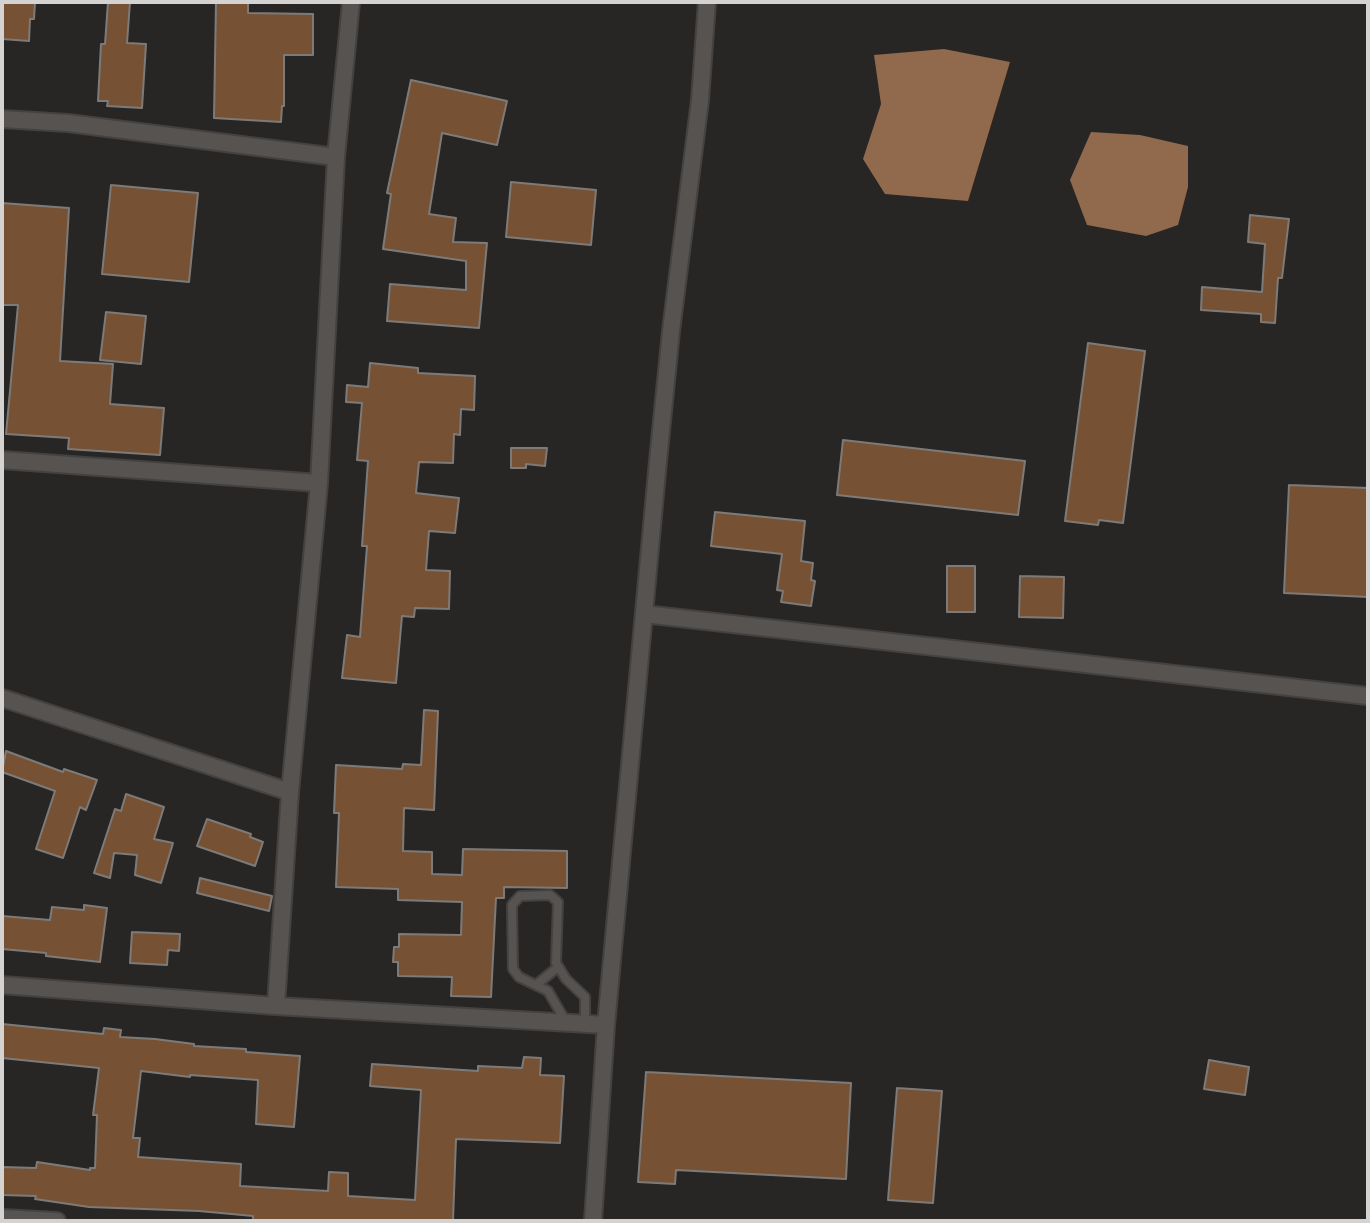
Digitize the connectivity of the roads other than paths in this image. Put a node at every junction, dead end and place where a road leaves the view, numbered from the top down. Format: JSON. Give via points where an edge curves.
{"nodes":[{"id":1,"x":351,"y":2,"type":"edge"},
{"id":2,"x":707,"y":2,"type":"edge"},
{"id":3,"x":2,"y":119,"type":"edge"},
{"id":4,"x":336,"y":157,"type":"junction"},
{"id":5,"x":2,"y":460,"type":"edge"},
{"id":6,"x":319,"y":483,"type":"junction"},
{"id":7,"x":644,"y":614,"type":"junction"},
{"id":8,"x":1368,"y":696,"type":"edge"},
{"id":9,"x":2,"y":698,"type":"edge"},
{"id":10,"x":290,"y":792,"type":"junction"},
{"id":11,"x":558,"y":967,"type":"junction"},
{"id":12,"x":2,"y":985,"type":"edge"},
{"id":13,"x":536,"y":985,"type":"junction"},
{"id":14,"x":276,"y":1006,"type":"junction"},
{"id":15,"x":566,"y":1022,"type":"junction"},
{"id":16,"x":585,"y":1024,"type":"junction"},
{"id":17,"x":606,"y":1025,"type":"junction"},
{"id":18,"x":2,"y":1218,"type":"edge"},
{"id":19,"x":57,"y":1221,"type":"edge"},
{"id":20,"x":593,"y":1221,"type":"edge"}],
"edges":[{"from":1,"to":4,"type":"street"},
{"from":2,"to":7,"type":"street"},
{"from":3,"to":4,"type":"street"},
{"from":4,"to":6,"type":"street"},
{"from":5,"to":6,"type":"street"},
{"from":6,"to":10,"type":"street"},
{"from":7,"to":8,"type":"street"},
{"from":7,"to":17,"type":"street"},
{"from":9,"to":10,"type":"street"},
{"from":10,"to":14,"type":"street"},
{"from":11,"to":13,"type":"lane"},
{"from":11,"to":13,"type":"lane","via":[[558,902],[550,895],[520,896],[512,905],[512,966],[519,977]]},
{"from":11,"to":16,"type":"lane","via":[[585,997]]},
{"from":12,"to":14,"type":"street"},
{"from":13,"to":15,"type":"lane","via":[[550,994]]},
{"from":14,"to":15,"type":"street"},
{"from":15,"to":16,"type":"street"},
{"from":16,"to":17,"type":"street"},
{"from":17,"to":20,"type":"street"},
{"from":18,"to":19,"type":"street"}]}
